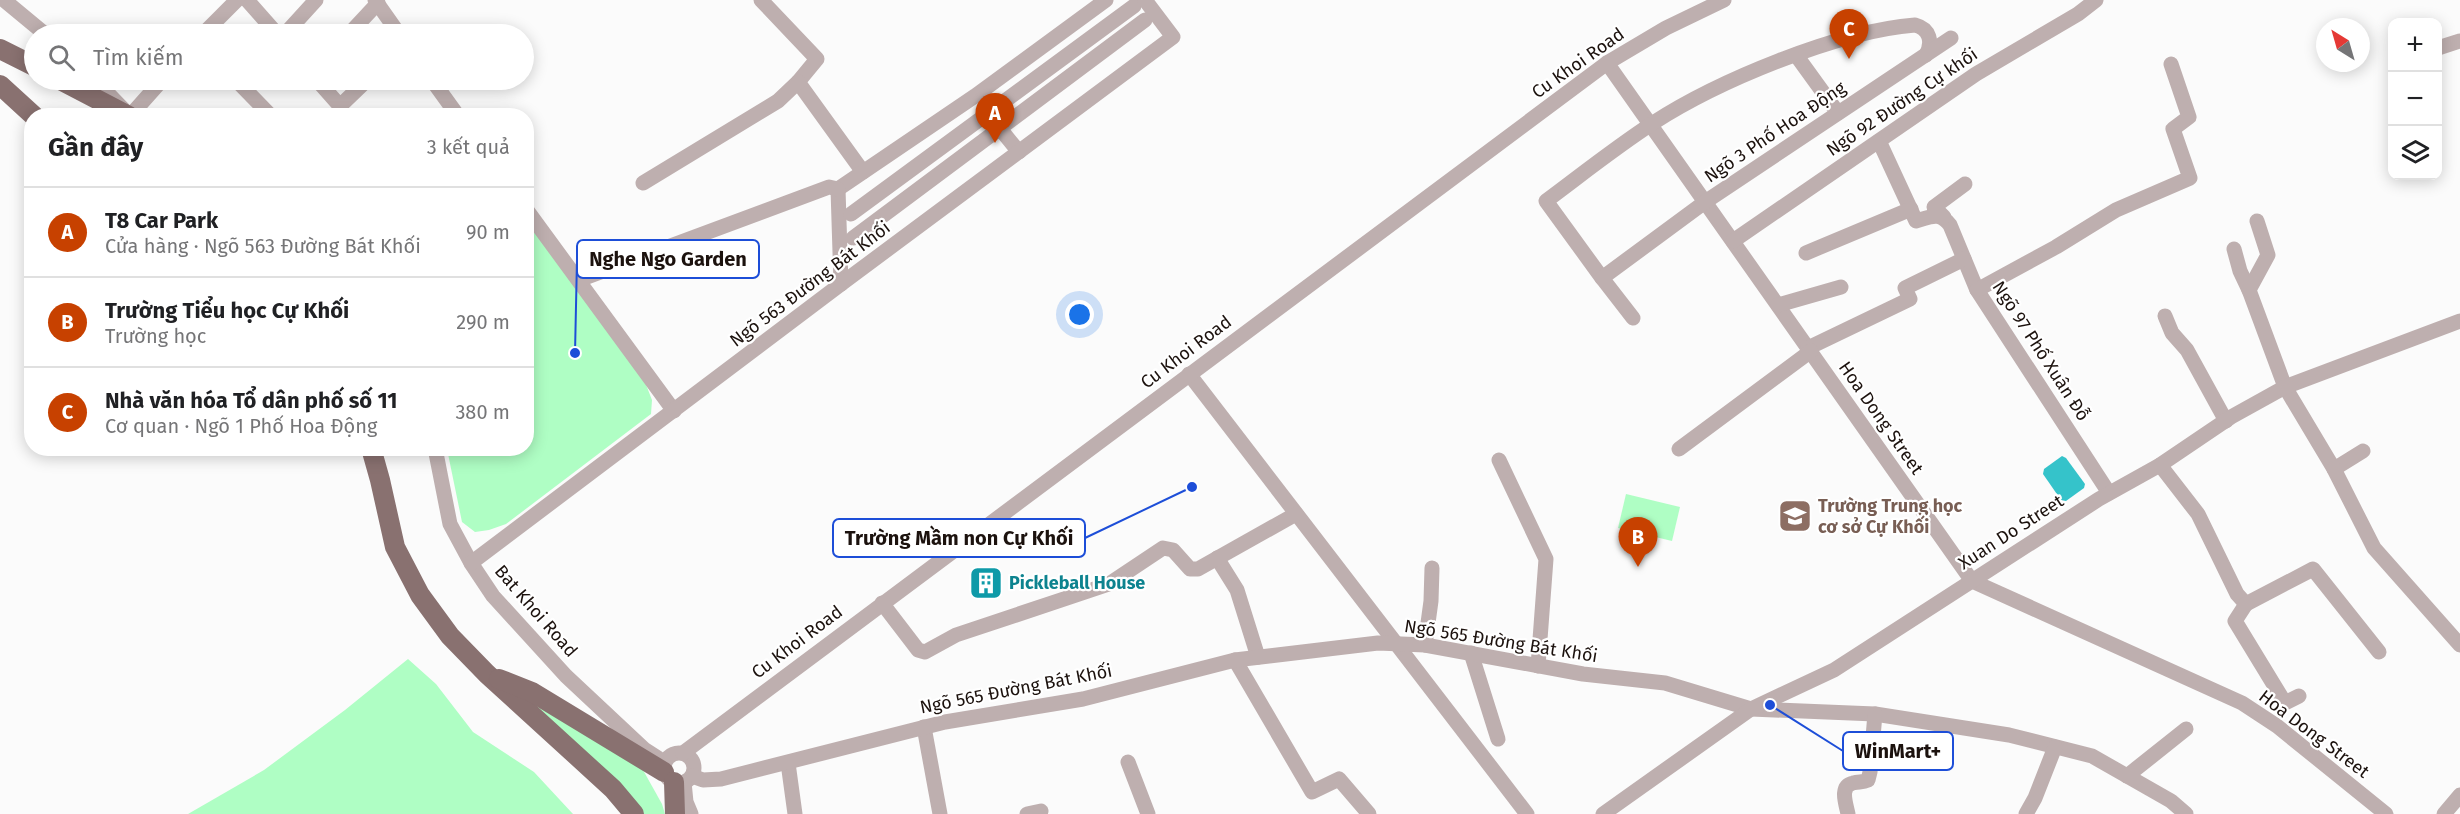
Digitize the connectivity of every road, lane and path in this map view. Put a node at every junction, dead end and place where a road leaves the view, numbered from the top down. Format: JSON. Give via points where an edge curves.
{"nodes":[{"id":1,"x":4,"y":0,"type":"edge"},
{"id":2,"x":237,"y":0,"type":"edge"},
{"id":3,"x":246,"y":0,"type":"edge"},
{"id":4,"x":316,"y":0,"type":"edge"},
{"id":5,"x":761,"y":0,"type":"edge"},
{"id":6,"x":1106,"y":0,"type":"edge"},
{"id":7,"x":1724,"y":0,"type":"edge"},
{"id":8,"x":2096,"y":0,"type":"edge"},
{"id":9,"x":376,"y":2,"type":"edge"},
{"id":10,"x":1139,"y":3,"type":"edge"},
{"id":11,"x":1145,"y":20,"type":"dead end"},
{"id":12,"x":33,"y":24,"type":"edge"},
{"id":13,"x":213,"y":24,"type":"edge"},
{"id":14,"x":268,"y":24,"type":"edge"},
{"id":15,"x":294,"y":24,"type":"edge"},
{"id":16,"x":357,"y":24,"type":"edge"},
{"id":17,"x":392,"y":24,"type":"edge"},
{"id":18,"x":1951,"y":38,"type":"dead end"},
{"id":19,"x":2460,"y":41,"type":"edge"},
{"id":20,"x":2442,"y":47,"type":"edge"},
{"id":21,"x":0,"y":49,"type":"edge"},
{"id":22,"x":1796,"y":55,"type":"junction"},
{"id":23,"x":1926,"y":55,"type":"junction"},
{"id":24,"x":24,"y":61,"type":"edge"},
{"id":25,"x":1607,"y":63,"type":"junction"},
{"id":26,"x":2171,"y":64,"type":"dead end"},
{"id":27,"x":798,"y":82,"type":"junction"},
{"id":28,"x":0,"y":85,"type":"edge"},
{"id":29,"x":79,"y":90,"type":"edge"},
{"id":30,"x":105,"y":90,"type":"edge"},
{"id":31,"x":153,"y":90,"type":"edge"},
{"id":32,"x":246,"y":90,"type":"edge"},
{"id":33,"x":326,"y":90,"type":"edge"},
{"id":34,"x":357,"y":90,"type":"edge"},
{"id":35,"x":439,"y":90,"type":"edge"},
{"id":36,"x":25,"y":108,"type":"edge"},
{"id":37,"x":114,"y":108,"type":"edge"},
{"id":38,"x":122,"y":108,"type":"edge"},
{"id":39,"x":137,"y":108,"type":"edge"},
{"id":40,"x":263,"y":108,"type":"edge"},
{"id":41,"x":452,"y":108,"type":"edge"},
{"id":42,"x":984,"y":108,"type":"junction"},
{"id":43,"x":1839,"y":113,"type":"junction"},
{"id":44,"x":1651,"y":124,"type":"junction"},
{"id":45,"x":999,"y":127,"type":"junction"},
{"id":46,"x":1878,"y":141,"type":"junction"},
{"id":47,"x":1019,"y":152,"type":"junction"},
{"id":48,"x":863,"y":172,"type":"junction"},
{"id":49,"x":643,"y":183,"type":"dead end"},
{"id":50,"x":1965,"y":184,"type":"dead end"},
{"id":51,"x":838,"y":189,"type":"junction"},
{"id":52,"x":1705,"y":202,"type":"junction"},
{"id":53,"x":1911,"y":209,"type":"junction"},
{"id":54,"x":850,"y":214,"type":"dead end"},
{"id":55,"x":534,"y":220,"type":"edge"},
{"id":56,"x":1947,"y":221,"type":"junction"},
{"id":57,"x":2257,"y":221,"type":"dead end"},
{"id":58,"x":853,"y":238,"type":"dead end"},
{"id":59,"x":1733,"y":241,"type":"junction"},
{"id":60,"x":2234,"y":249,"type":"dead end"},
{"id":61,"x":1806,"y":254,"type":"dead end"},
{"id":62,"x":1964,"y":260,"type":"junction"},
{"id":63,"x":1602,"y":278,"type":"junction"},
{"id":64,"x":579,"y":280,"type":"junction"},
{"id":65,"x":841,"y":284,"type":"junction"},
{"id":66,"x":1841,"y":287,"type":"dead end"},
{"id":67,"x":1977,"y":290,"type":"junction"},
{"id":68,"x":2249,"y":290,"type":"junction"},
{"id":69,"x":1778,"y":305,"type":"junction"},
{"id":70,"x":2164,"y":316,"type":"dead end"},
{"id":71,"x":1633,"y":318,"type":"dead end"},
{"id":72,"x":2460,"y":321,"type":"edge"},
{"id":73,"x":1810,"y":350,"type":"junction"},
{"id":74,"x":1189,"y":374,"type":"junction"},
{"id":75,"x":2284,"y":387,"type":"junction"},
{"id":76,"x":674,"y":411,"type":"junction"},
{"id":77,"x":2226,"y":421,"type":"junction"},
{"id":78,"x":1679,"y":449,"type":"dead end"},
{"id":79,"x":2362,"y":451,"type":"dead end"},
{"id":80,"x":372,"y":456,"type":"edge"},
{"id":81,"x":437,"y":456,"type":"edge"},
{"id":82,"x":1499,"y":460,"type":"dead end"},
{"id":83,"x":2160,"y":465,"type":"junction"},
{"id":84,"x":2334,"y":469,"type":"junction"},
{"id":85,"x":2109,"y":493,"type":"junction"},
{"id":86,"x":1296,"y":514,"type":"junction"},
{"id":87,"x":1217,"y":558,"type":"junction"},
{"id":88,"x":471,"y":563,"type":"junction"},
{"id":89,"x":1998,"y":564,"type":"junction"},
{"id":90,"x":1432,"y":568,"type":"dead end"},
{"id":91,"x":1972,"y":581,"type":"junction"},
{"id":92,"x":2001,"y":593,"type":"junction"},
{"id":93,"x":882,"y":603,"type":"junction"},
{"id":94,"x":2246,"y":604,"type":"junction"},
{"id":95,"x":1396,"y":644,"type":"junction"},
{"id":96,"x":1425,"y":645,"type":"junction"},
{"id":97,"x":2460,"y":645,"type":"edge"},
{"id":98,"x":2379,"y":651,"type":"dead end"},
{"id":99,"x":1471,"y":653,"type":"junction"},
{"id":100,"x":1258,"y":657,"type":"junction"},
{"id":101,"x":1235,"y":660,"type":"junction"},
{"id":102,"x":1538,"y":666,"type":"junction"},
{"id":103,"x":487,"y":674,"type":"junction"},
{"id":104,"x":2299,"y":696,"type":"dead end"},
{"id":105,"x":1751,"y":709,"type":"junction"},
{"id":106,"x":1875,"y":714,"type":"junction"},
{"id":107,"x":924,"y":727,"type":"junction"},
{"id":108,"x":2186,"y":729,"type":"dead end"},
{"id":109,"x":1498,"y":739,"type":"dead end"},
{"id":110,"x":2055,"y":747,"type":"junction"},
{"id":111,"x":683,"y":753,"type":"junction"},
{"id":112,"x":1128,"y":762,"type":"dead end"},
{"id":113,"x":788,"y":763,"type":"junction"},
{"id":114,"x":676,"y":775,"type":"junction"},
{"id":115,"x":2127,"y":776,"type":"junction"},
{"id":116,"x":2460,"y":795,"type":"edge"},
{"id":117,"x":634,"y":814,"type":"edge"},
{"id":118,"x":675,"y":814,"type":"edge"},
{"id":119,"x":691,"y":814,"type":"edge"},
{"id":120,"x":795,"y":814,"type":"edge"},
{"id":121,"x":940,"y":814,"type":"edge"},
{"id":122,"x":1148,"y":814,"type":"edge"},
{"id":123,"x":1369,"y":814,"type":"edge"},
{"id":124,"x":1527,"y":814,"type":"edge"},
{"id":125,"x":1603,"y":814,"type":"edge"},
{"id":126,"x":1848,"y":814,"type":"edge"},
{"id":127,"x":2026,"y":814,"type":"edge"},
{"id":128,"x":2186,"y":814,"type":"edge"},
{"id":129,"x":2386,"y":814,"type":"edge"},
{"id":130,"x":2444,"y":814,"type":"edge"}],
"edges":[{"from":1,"to":12,"type":"street"},
{"from":2,"to":13,"type":"street"},
{"from":3,"to":14,"type":"street"},
{"from":4,"to":15,"type":"street"},
{"from":5,"to":27,"type":"street","via":[[816,59]]},
{"from":6,"to":48,"type":"street"},
{"from":7,"to":25,"type":"street","name":"Cu Khoi Road"},
{"from":8,"to":46,"type":"street","name":"Ngõ 92 Đường Cự khối","via":[[1976,74]]},
{"from":9,"to":16,"type":"street"},
{"from":9,"to":17,"type":"street"},
{"from":10,"to":42,"type":"street"},
{"from":10,"to":47,"type":"street","name":"Ngõ 563 Đường Bát Khối","via":[[1173,37]]},
{"from":11,"to":45,"type":"street"},
{"from":18,"to":23,"type":"street","name":"Ngõ 3 Phố Hoa Động"},
{"from":19,"to":20,"type":"street"},
{"from":21,"to":24,"type":"main road"},
{"from":22,"to":23,"type":"street","via":[[1846,39],[1915,25],[1925,29],[1929,36]]},
{"from":22,"to":43,"type":"street"},
{"from":22,"to":44,"type":"street","via":[[1716,89]]},
{"from":23,"to":43,"type":"street","name":"Ngõ 3 Phố Hoa Động"},
{"from":25,"to":44,"type":"street","name":"Hoa Dong Street"},
{"from":25,"to":74,"type":"street","name":"Cu Khoi Road"},
{"from":26,"to":67,"type":"street","via":[[2189,117],[2173,129],[2190,178],[2116,210]]},
{"from":27,"to":48,"type":"street"},
{"from":27,"to":49,"type":"street","via":[[778,101]]},
{"from":28,"to":36,"type":"main road"},
{"from":29,"to":37,"type":"main road"},
{"from":30,"to":38,"type":"street"},
{"from":31,"to":39,"type":"street"},
{"from":32,"to":40,"type":"street"},
{"from":33,"to":34,"type":"street","via":[[340,106]]},
{"from":35,"to":41,"type":"street"},
{"from":42,"to":45,"type":"street"},
{"from":42,"to":54,"type":"street"},
{"from":43,"to":52,"type":"street","name":"Ngõ 3 Phố Hoa Động"},
{"from":44,"to":52,"type":"street","name":"Hoa Dong Street"},
{"from":44,"to":63,"type":"street","via":[[1546,201]]},
{"from":45,"to":47,"type":"street"},
{"from":45,"to":58,"type":"street"},
{"from":46,"to":53,"type":"street"},
{"from":46,"to":59,"type":"street","name":"Ngõ 92 Đường Cự khối"},
{"from":47,"to":65,"type":"street","name":"Ngõ 563 Đường Bát Khối"},
{"from":48,"to":51,"type":"street"},
{"from":50,"to":56,"type":"street","via":[[1934,207]]},
{"from":51,"to":64,"type":"street","via":[[829,187]]},
{"from":51,"to":65,"type":"street"},
{"from":52,"to":59,"type":"street","name":"Hoa Dong Street"},
{"from":52,"to":63,"type":"street","name":"Ngõ 3 Phố Hoa Động"},
{"from":53,"to":56,"type":"street","via":[[1916,220],[1936,214]]},
{"from":53,"to":61,"type":"street"},
{"from":55,"to":64,"type":"street"},
{"from":56,"to":62,"type":"street","name":"Ngõ 97 Phố Xuân Đỗ"},
{"from":57,"to":68,"type":"street","via":[[2268,255]]},
{"from":59,"to":69,"type":"street","name":"Hoa Dong Street"},
{"from":60,"to":68,"type":"street"},
{"from":62,"to":67,"type":"street","name":"Ngõ 97 Phố Xuân Đỗ"},
{"from":62,"to":73,"type":"street","via":[[1905,288],[1910,299]]},
{"from":63,"to":71,"type":"street"},
{"from":64,"to":76,"type":"street"},
{"from":65,"to":76,"type":"street","name":"Ngõ 563 Đường Bát Khối"},
{"from":66,"to":69,"type":"street"},
{"from":67,"to":85,"type":"street","name":"Ngõ 97 Phố Xuân Đỗ"},
{"from":68,"to":75,"type":"street"},
{"from":69,"to":73,"type":"street","name":"Hoa Dong Street"},
{"from":70,"to":77,"type":"street"},
{"from":72,"to":75,"type":"street","name":"Xuan Do Street"},
{"from":73,"to":78,"type":"street"},
{"from":73,"to":91,"type":"street","name":"Hoa Dong Street"},
{"from":74,"to":86,"type":"street"},
{"from":74,"to":93,"type":"street","name":"Cu Khoi Road"},
{"from":75,"to":77,"type":"street","name":"Xuan Do Street"},
{"from":75,"to":84,"type":"street"},
{"from":76,"to":88,"type":"street","name":"Ngõ 563 Đường Bát Khối"},
{"from":77,"to":83,"type":"street","name":"Xuan Do Street"},
{"from":79,"to":84,"type":"street"},
{"from":80,"to":103,"type":"main road","via":[[395,547],[420,595],[444,628]]},
{"from":81,"to":88,"type":"street","name":"Bat Khoi Road","via":[[450,524]]},
{"from":82,"to":102,"type":"street","via":[[1546,559]]},
{"from":83,"to":85,"type":"street","name":"Xuan Do Street"},
{"from":83,"to":94,"type":"street","via":[[2198,514],[2237,594]]},
{"from":84,"to":97,"type":"street","via":[[2374,548]]},
{"from":85,"to":89,"type":"street","name":"Xuan Do Street"},
{"from":86,"to":87,"type":"street"},
{"from":86,"to":95,"type":"street"},
{"from":87,"to":93,"type":"street","via":[[1194,569],[1170,549],[1163,548],[1109,584],[956,635],[925,652],[918,650]]},
{"from":87,"to":100,"type":"street","via":[[1237,590]]},
{"from":88,"to":114,"type":"street","name":"Bat Khoi Road","via":[[493,596],[566,676]]},
{"from":89,"to":91,"type":"street","name":"Xuan Do Street"},
{"from":89,"to":92,"type":"street"},
{"from":90,"to":96,"type":"street"},
{"from":91,"to":92,"type":"street","name":"Hoa Dong Street"},
{"from":91,"to":105,"type":"street","name":"Xuan Do Street","via":[[1834,670]]},
{"from":92,"to":129,"type":"street","name":"Hoa Dong Street","via":[[2226,694],[2277,726]]},
{"from":93,"to":111,"type":"street","name":"Cu Khoi Road"},
{"from":94,"to":98,"type":"street","via":[[2313,569]]},
{"from":94,"to":104,"type":"street","via":[[2235,621],[2285,703]]},
{"from":95,"to":96,"type":"street","name":"Ngõ 565 Đường Bát Khối"},
{"from":95,"to":100,"type":"street","name":"Ngõ 565 Đường Bát Khối"},
{"from":95,"to":124,"type":"street"},
{"from":96,"to":99,"type":"street","name":"Ngõ 565 Đường Bát Khối"},
{"from":99,"to":102,"type":"street","name":"Ngõ 565 Đường Bát Khối"},
{"from":99,"to":109,"type":"street"},
{"from":100,"to":101,"type":"street","name":"Ngõ 565 Đường Bát Khối"},
{"from":101,"to":107,"type":"street","name":"Ngõ 565 Đường Bát Khối","via":[[1083,699]]},
{"from":101,"to":123,"type":"street","via":[[1312,792],[1339,779]]},
{"from":102,"to":105,"type":"street","name":"Ngõ 565 Đường Bát Khối","via":[[1665,683]]},
{"from":103,"to":114,"type":"main road","via":[[532,692]]},
{"from":103,"to":117,"type":"main road","via":[[613,789]]},
{"from":105,"to":106,"type":"street","name":"Ngõ 565 Đường Bát Khối"},
{"from":105,"to":125,"type":"street","name":"Xuan Do Street"},
{"from":106,"to":110,"type":"street","name":"Ngõ 565 Đường Bát Khối","via":[[2009,735]]},
{"from":106,"to":126,"type":"street","via":[[1868,780],[1846,787]]},
{"from":107,"to":113,"type":"street","name":"Ngõ 565 Đường Bát Khối"},
{"from":107,"to":121,"type":"street"},
{"from":108,"to":115,"type":"street"},
{"from":110,"to":115,"type":"street","name":"Ngõ 565 Đường Bát Khối","via":[[2092,756]]},
{"from":110,"to":127,"type":"street"},
{"from":111,"to":114,"type":"street","name":"Cu Khoi Road","via":[[674,753]]},
{"from":111,"to":114,"type":"street","via":[[694,762]]},
{"from":112,"to":122,"type":"street"},
{"from":113,"to":114,"type":"street","name":"Ngõ 565 Đường Bát Khối","via":[[721,779]]},
{"from":113,"to":120,"type":"street"},
{"from":114,"to":118,"type":"main road"},
{"from":114,"to":119,"type":"street"},
{"from":115,"to":128,"type":"street","name":"Ngõ 565 Đường Bát Khối"},
{"from":116,"to":130,"type":"street"}]}
